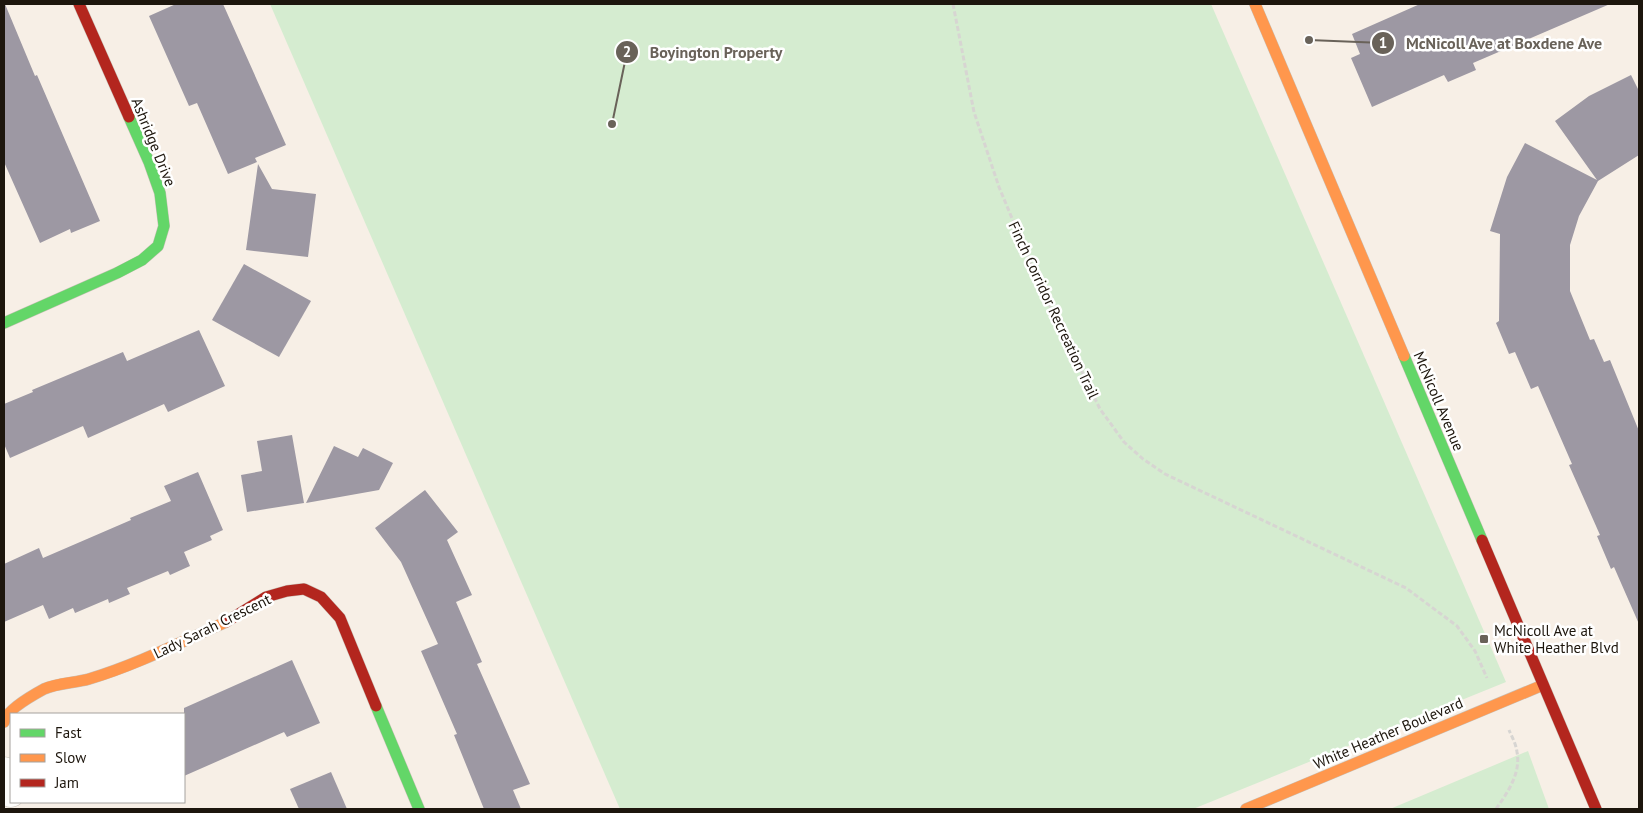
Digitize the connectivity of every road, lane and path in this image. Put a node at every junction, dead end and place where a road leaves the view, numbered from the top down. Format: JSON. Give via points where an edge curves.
{"nodes":[{"id":1,"x":79,"y":4,"type":"edge"},
{"id":2,"x":953,"y":4,"type":"edge"},
{"id":3,"x":1254,"y":4,"type":"edge"},
{"id":4,"x":4,"y":323,"type":"edge"},
{"id":5,"x":1488,"y":680,"type":"dead end"},
{"id":6,"x":1543,"y":685,"type":"junction"},
{"id":7,"x":4,"y":722,"type":"edge"},
{"id":8,"x":1508,"y":725,"type":"dead end"},
{"id":9,"x":4,"y":771,"type":"edge"},
{"id":10,"x":10,"y":790,"type":"edge"},
{"id":11,"x":419,"y":809,"type":"edge"},
{"id":12,"x":1246,"y":809,"type":"edge"},
{"id":13,"x":1496,"y":809,"type":"edge"},
{"id":14,"x":1596,"y":809,"type":"edge"}],
"edges":[{"from":1,"to":4,"type":"street","name":"Ashridge Drive","via":[[149,162],[160,193],[164,226],[158,246],[142,260]]},
{"from":2,"to":5,"type":"path","name":"Finch Corridor Recreation Trail","via":[[974,112],[999,187],[1080,371],[1100,409],[1124,442],[1165,474],[1406,588],[1457,626],[1475,651]]},
{"from":3,"to":6,"type":"street","name":"McNicoll Avenue"},
{"from":6,"to":12,"type":"street","name":"White Heather Boulevard"},
{"from":6,"to":14,"type":"street","name":"McNicoll Avenue"},
{"from":7,"to":11,"type":"street","name":"Lady Sarah Crescent","via":[[5,717],[21,703],[46,688],[88,680],[146,658],[230,620],[266,597],[304,589],[321,596],[340,618]]},
{"from":8,"to":13,"type":"path","via":[[1517,750],[1518,766]]},
{"from":9,"to":10,"type":"street"}]}
